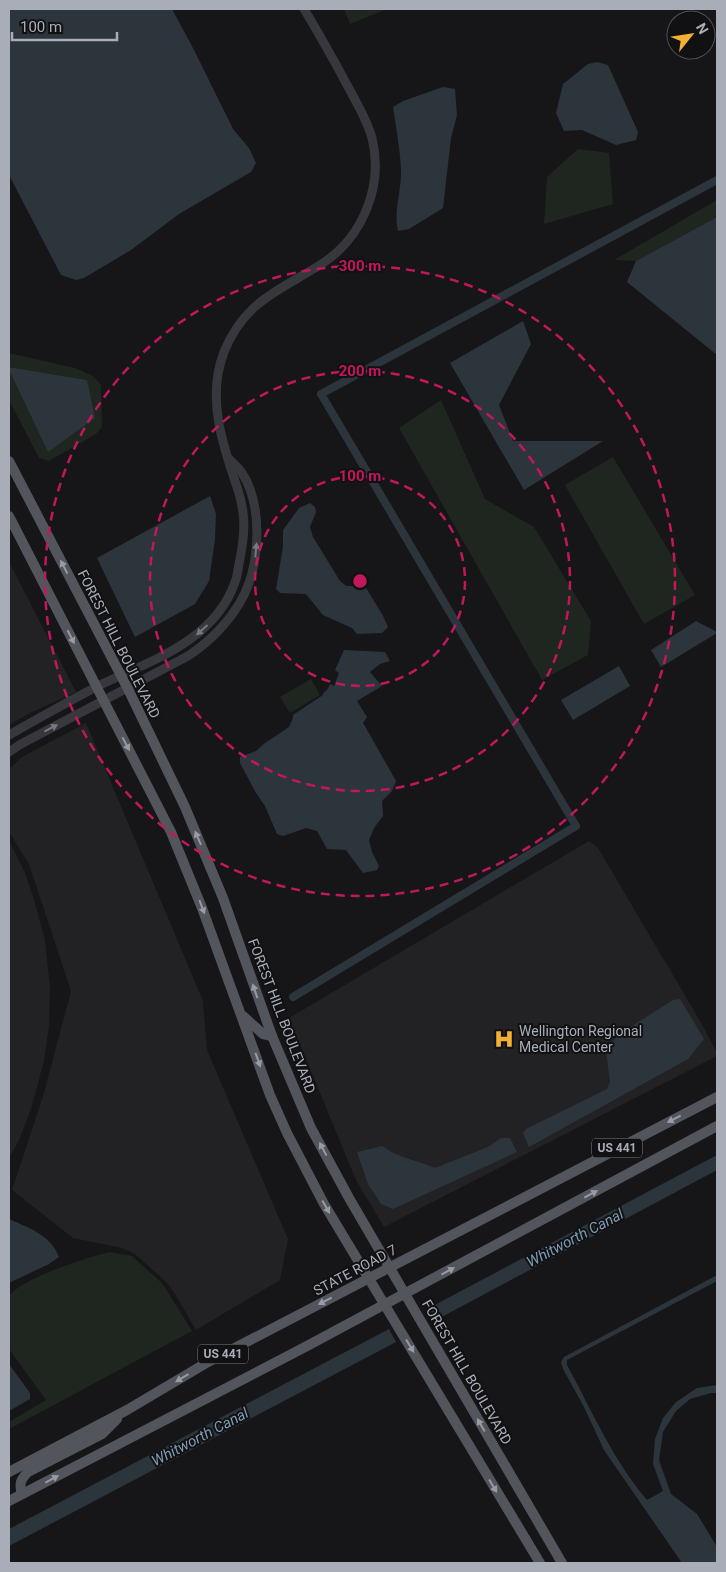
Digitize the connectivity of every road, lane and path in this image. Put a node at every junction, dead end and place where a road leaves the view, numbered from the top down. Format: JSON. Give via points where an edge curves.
{"nodes":[{"id":1,"x":304,"y":9,"type":"edge"},
{"id":2,"x":229,"y":459,"type":"junction"},
{"id":3,"x":9,"y":462,"type":"edge"},
{"id":4,"x":9,"y":516,"type":"edge"},
{"id":5,"x":121,"y":676,"type":"junction"},
{"id":6,"x":97,"y":687,"type":"junction"},
{"id":7,"x":128,"y":689,"type":"junction"},
{"id":8,"x":104,"y":701,"type":"junction"},
{"id":9,"x":9,"y":735,"type":"edge"},
{"id":10,"x":9,"y":752,"type":"edge"},
{"id":11,"x":242,"y":1014,"type":"junction"},
{"id":12,"x":272,"y":1036,"type":"junction"},
{"id":13,"x":717,"y":1097,"type":"edge"},
{"id":14,"x":717,"y":1126,"type":"edge"},
{"id":15,"x":390,"y":1268,"type":"junction"},
{"id":16,"x":368,"y":1279,"type":"junction"},
{"id":17,"x":405,"y":1294,"type":"junction"},
{"id":18,"x":385,"y":1304,"type":"junction"},
{"id":19,"x":127,"y":1410,"type":"junction"},
{"id":20,"x":9,"y":1472,"type":"edge"},
{"id":21,"x":22,"y":1494,"type":"junction"},
{"id":22,"x":9,"y":1501,"type":"edge"},
{"id":23,"x":540,"y":1563,"type":"edge"},
{"id":24,"x":562,"y":1563,"type":"edge"}],
"edges":[{"from":1,"to":2,"type":"street","via":[[368,125],[374,151],[375,180],[368,207],[347,242],[322,264],[259,302],[231,337],[220,368],[216,396],[219,428]]},
{"from":2,"to":5,"type":"street","one_way":true,"via":[[245,514],[245,534],[235,582],[226,602],[195,636]]},
{"from":7,"to":2,"type":"street","one_way":true,"via":[[203,646],[231,616],[247,589],[254,567],[257,526],[242,472]]},
{"from":5,"to":3,"type":"main road","name":"FOREST HILL BOULEVARD","one_way":true},
{"from":4,"to":6,"type":"main road","one_way":true},
{"from":5,"to":6,"type":"street"},
{"from":5,"to":7,"type":"main road","name":"FOREST HILL BOULEVARD"},
{"from":6,"to":8,"type":"main road"},
{"from":6,"to":9,"type":"street"},
{"from":7,"to":8,"type":"street"},
{"from":12,"to":7,"type":"main road","name":"FOREST HILL BOULEVARD","one_way":true,"via":[[210,865]]},
{"from":10,"to":8,"type":"street","one_way":true},
{"from":8,"to":11,"type":"main road","one_way":true,"via":[[171,832]]},
{"from":11,"to":12,"type":"main road","via":[[263,1034]]},
{"from":11,"to":16,"type":"main road","one_way":true,"via":[[287,1133]]},
{"from":15,"to":12,"type":"main road","name":"FOREST HILL BOULEVARD","one_way":true,"via":[[311,1128]]},
{"from":13,"to":15,"type":"main road","name":"STATE ROAD 7","number":"US 441","one_way":true},
{"from":17,"to":14,"type":"main road","number":"US 441","one_way":true},
{"from":15,"to":16,"type":"main road","name":"STATE ROAD 7","number":"US 441"},
{"from":15,"to":17,"type":"main road","name":"FOREST HILL BOULEVARD"},
{"from":16,"to":18,"type":"main road"},
{"from":16,"to":19,"type":"main road","name":"STATE ROAD 7","number":"US 441","one_way":true,"via":[[208,1362]]},
{"from":17,"to":18,"type":"main road","number":"US 441"},
{"from":24,"to":17,"type":"main road","name":"FOREST HILL BOULEVARD","one_way":true},
{"from":21,"to":18,"type":"main road","number":"US 441","one_way":true},
{"from":18,"to":23,"type":"main road","one_way":true},
{"from":19,"to":20,"type":"main road","name":"STATE ROAD 7","number":"US 441"},
{"from":19,"to":21,"type":"main road","via":[[102,1434],[28,1472],[19,1485]]},
{"from":21,"to":22,"type":"main road","number":"US 441"}]}
